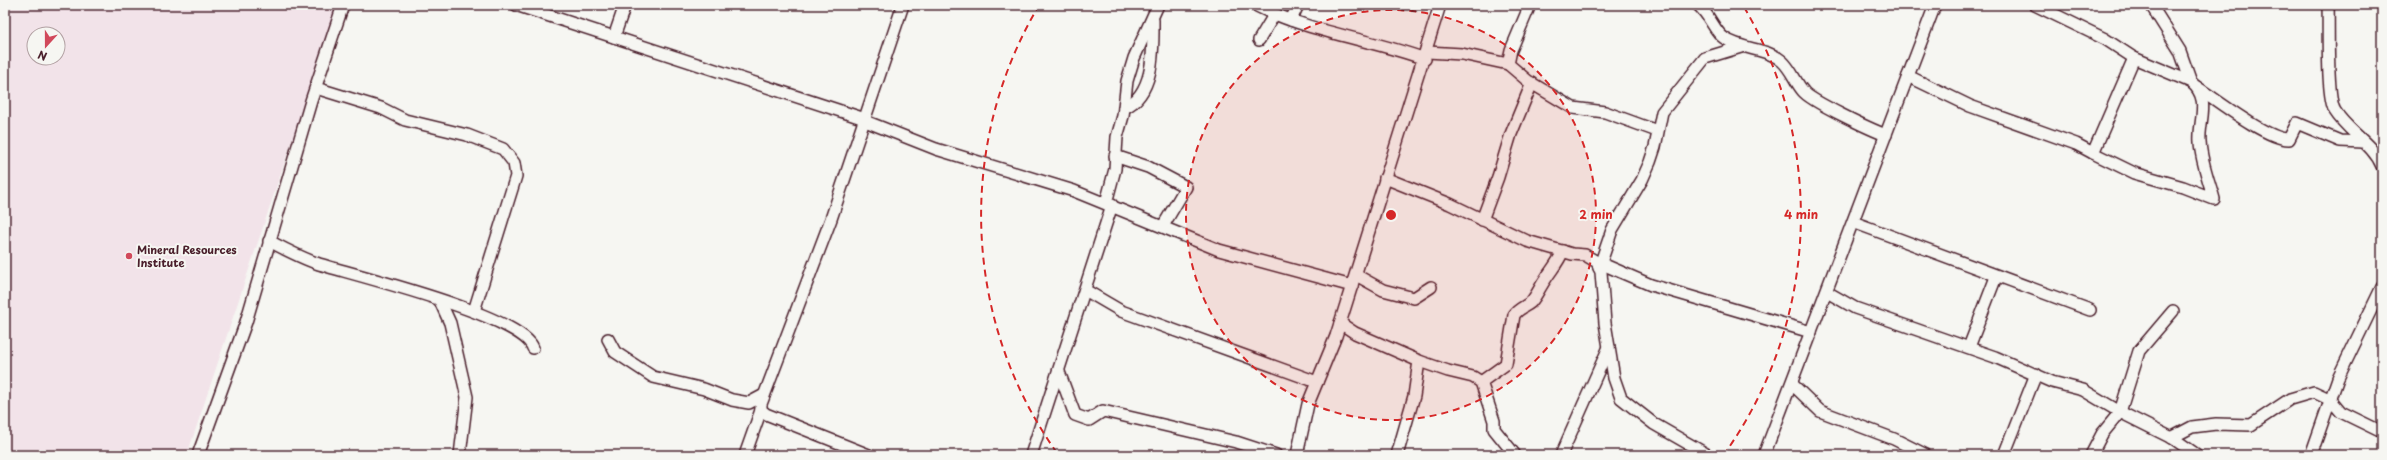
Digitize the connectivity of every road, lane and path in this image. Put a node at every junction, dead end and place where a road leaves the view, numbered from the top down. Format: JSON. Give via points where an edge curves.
{"nodes":[{"id":1,"x":343,"y":5,"type":"edge"},
{"id":2,"x":516,"y":5,"type":"edge"},
{"id":3,"x":625,"y":5,"type":"edge"},
{"id":4,"x":903,"y":5,"type":"edge"},
{"id":5,"x":1158,"y":5,"type":"edge"},
{"id":6,"x":1255,"y":5,"type":"edge"},
{"id":7,"x":1298,"y":5,"type":"edge"},
{"id":8,"x":1440,"y":5,"type":"edge"},
{"id":9,"x":1530,"y":5,"type":"edge"},
{"id":10,"x":1698,"y":5,"type":"edge"},
{"id":11,"x":1935,"y":5,"type":"edge"},
{"id":12,"x":2035,"y":5,"type":"edge"},
{"id":13,"x":2151,"y":5,"type":"edge"},
{"id":14,"x":2328,"y":5,"type":"edge"},
{"id":15,"x":1274,"y":14,"type":"junction"},
{"id":16,"x":1153,"y":17,"type":"junction"},
{"id":17,"x":1291,"y":20,"type":"junction"},
{"id":18,"x":614,"y":37,"type":"junction"},
{"id":19,"x":1259,"y":40,"type":"dead end"},
{"id":20,"x":1741,"y":47,"type":"junction"},
{"id":21,"x":1426,"y":55,"type":"junction"},
{"id":22,"x":2134,"y":58,"type":"junction"},
{"id":23,"x":1508,"y":64,"type":"junction"},
{"id":24,"x":1908,"y":76,"type":"junction"},
{"id":25,"x":1532,"y":83,"type":"junction"},
{"id":26,"x":2194,"y":84,"type":"junction"},
{"id":27,"x":316,"y":88,"type":"junction"},
{"id":28,"x":1125,"y":92,"type":"junction"},
{"id":29,"x":1141,"y":97,"type":"junction"},
{"id":30,"x":1124,"y":108,"type":"junction"},
{"id":31,"x":865,"y":120,"type":"junction"},
{"id":32,"x":1657,"y":131,"type":"junction"},
{"id":33,"x":1886,"y":135,"type":"junction"},
{"id":34,"x":2363,"y":142,"type":"junction"},
{"id":35,"x":2093,"y":154,"type":"junction"},
{"id":36,"x":1115,"y":156,"type":"junction"},
{"id":37,"x":2382,"y":166,"type":"edge"},
{"id":38,"x":1385,"y":178,"type":"junction"},
{"id":39,"x":1109,"y":204,"type":"junction"},
{"id":40,"x":1482,"y":220,"type":"junction"},
{"id":41,"x":1853,"y":222,"type":"junction"},
{"id":42,"x":1163,"y":226,"type":"junction"},
{"id":43,"x":270,"y":241,"type":"junction"},
{"id":44,"x":1563,"y":251,"type":"junction"},
{"id":45,"x":1600,"y":265,"type":"junction"},
{"id":46,"x":1356,"y":275,"type":"junction"},
{"id":47,"x":1996,"y":277,"type":"junction"},
{"id":48,"x":1352,"y":286,"type":"junction"},
{"id":49,"x":1431,"y":287,"type":"dead end"},
{"id":50,"x":2382,"y":287,"type":"edge"},
{"id":51,"x":1085,"y":290,"type":"junction"},
{"id":52,"x":1827,"y":292,"type":"junction"},
{"id":53,"x":440,"y":300,"type":"junction"},
{"id":54,"x":474,"y":310,"type":"junction"},
{"id":55,"x":2090,"y":310,"type":"dead end"},
{"id":56,"x":2173,"y":311,"type":"dead end"},
{"id":57,"x":1340,"y":323,"type":"junction"},
{"id":58,"x":1810,"y":332,"type":"junction"},
{"id":59,"x":608,"y":339,"type":"dead end"},
{"id":60,"x":1609,"y":346,"type":"junction"},
{"id":61,"x":1969,"y":347,"type":"junction"},
{"id":62,"x":532,"y":348,"type":"dead end"},
{"id":63,"x":1418,"y":361,"type":"junction"},
{"id":64,"x":1059,"y":372,"type":"junction"},
{"id":65,"x":2036,"y":374,"type":"junction"},
{"id":66,"x":1317,"y":382,"type":"junction"},
{"id":67,"x":1481,"y":382,"type":"junction"},
{"id":68,"x":1792,"y":384,"type":"junction"},
{"id":69,"x":764,"y":395,"type":"junction"},
{"id":70,"x":2331,"y":400,"type":"junction"},
{"id":71,"x":761,"y":410,"type":"junction"},
{"id":72,"x":2120,"y":412,"type":"junction"},
{"id":73,"x":2382,"y":432,"type":"edge"},
{"id":74,"x":2171,"y":438,"type":"junction"},
{"id":75,"x":198,"y":455,"type":"edge"},
{"id":76,"x":460,"y":455,"type":"edge"},
{"id":77,"x":745,"y":455,"type":"edge"},
{"id":78,"x":869,"y":455,"type":"edge"},
{"id":79,"x":1031,"y":455,"type":"edge"},
{"id":80,"x":1276,"y":455,"type":"edge"},
{"id":81,"x":1297,"y":455,"type":"edge"},
{"id":82,"x":1397,"y":455,"type":"edge"},
{"id":83,"x":1516,"y":455,"type":"edge"},
{"id":84,"x":1561,"y":455,"type":"edge"},
{"id":85,"x":1708,"y":455,"type":"edge"},
{"id":86,"x":1764,"y":455,"type":"edge"},
{"id":87,"x":1926,"y":455,"type":"edge"},
{"id":88,"x":2004,"y":455,"type":"edge"},
{"id":89,"x":2091,"y":455,"type":"edge"},
{"id":90,"x":2196,"y":455,"type":"edge"},
{"id":91,"x":2311,"y":455,"type":"edge"}],
"edges":[{"from":1,"to":27,"type":"street"},
{"from":2,"to":18,"type":"street"},
{"from":3,"to":18,"type":"street"},
{"from":4,"to":31,"type":"street"},
{"from":5,"to":16,"type":"street"},
{"from":6,"to":15,"type":"street"},
{"from":7,"to":17,"type":"street"},
{"from":8,"to":21,"type":"street"},
{"from":9,"to":23,"type":"street","via":[[1510,50]]},
{"from":10,"to":20,"type":"street","via":[[1708,13],[1720,34]]},
{"from":11,"to":24,"type":"street"},
{"from":12,"to":22,"type":"street","via":[[2105,39]]},
{"from":13,"to":26,"type":"street","via":[[2180,51]]},
{"from":14,"to":34,"type":"street","via":[[2332,106],[2348,129]]},
{"from":15,"to":17,"type":"street"},
{"from":15,"to":19,"type":"street"},
{"from":16,"to":28,"type":"street","via":[[1134,58]]},
{"from":16,"to":29,"type":"street","via":[[1153,52],[1149,75]]},
{"from":17,"to":21,"type":"street"},
{"from":18,"to":31,"type":"street"},
{"from":20,"to":32,"type":"street","via":[[1705,58],[1662,112]]},
{"from":20,"to":33,"type":"street","via":[[1779,59],[1792,71],[1806,94],[1868,129]]},
{"from":21,"to":23,"type":"street","via":[[1462,54]]},
{"from":21,"to":38,"type":"street"},
{"from":22,"to":26,"type":"street"},
{"from":22,"to":35,"type":"street"},
{"from":23,"to":25,"type":"street"},
{"from":24,"to":33,"type":"street"},
{"from":24,"to":35,"type":"street","via":[[1970,106],[2076,144]]},
{"from":25,"to":32,"type":"street","via":[[1573,108],[1605,112]]},
{"from":25,"to":40,"type":"street","via":[[1511,134]]},
{"from":26,"to":34,"type":"street","via":[[2252,124],[2279,138],[2289,139],[2297,123],[2340,141]]},
{"from":26,"to":35,"type":"street","via":[[2203,112],[2200,142],[2214,199],[2134,173]]},
{"from":27,"to":43,"type":"street"},
{"from":27,"to":54,"type":"street","via":[[381,108],[405,120],[468,135],[498,146],[503,148],[514,163],[516,176]]},
{"from":28,"to":29,"type":"street"},
{"from":28,"to":30,"type":"street"},
{"from":29,"to":30,"type":"street"},
{"from":30,"to":36,"type":"street"},
{"from":31,"to":39,"type":"street","via":[[936,149],[1022,174]]},
{"from":31,"to":69,"type":"street","via":[[831,219]]},
{"from":32,"to":45,"type":"street","via":[[1654,152],[1645,174],[1612,230]]},
{"from":33,"to":41,"type":"street"},
{"from":34,"to":37,"type":"street","via":[[2377,154]]},
{"from":36,"to":39,"type":"street"},
{"from":36,"to":42,"type":"street","via":[[1148,167],[1186,186]]},
{"from":38,"to":40,"type":"street"},
{"from":38,"to":46,"type":"street"},
{"from":39,"to":42,"type":"street"},
{"from":39,"to":51,"type":"street"},
{"from":40,"to":44,"type":"street","via":[[1527,241]]},
{"from":41,"to":47,"type":"street"},
{"from":41,"to":52,"type":"street"},
{"from":42,"to":48,"type":"street","via":[[1219,250]]},
{"from":43,"to":53,"type":"street","via":[[295,255],[318,263]]},
{"from":43,"to":75,"type":"street","via":[[246,322]]},
{"from":44,"to":45,"type":"street","via":[[1585,255]]},
{"from":44,"to":67,"type":"street","via":[[1537,294],[1514,315],[1506,364]]},
{"from":45,"to":58,"type":"street","via":[[1651,285]]},
{"from":45,"to":60,"type":"street"},
{"from":46,"to":48,"type":"street"},
{"from":46,"to":49,"type":"street","via":[[1383,290],[1414,298]]},
{"from":47,"to":55,"type":"street"},
{"from":47,"to":61,"type":"street"},
{"from":48,"to":57,"type":"street"},
{"from":50,"to":70,"type":"street","via":[[2338,378]]},
{"from":51,"to":64,"type":"street"},
{"from":51,"to":66,"type":"street","via":[[1121,311]]},
{"from":52,"to":58,"type":"street"},
{"from":52,"to":61,"type":"street","via":[[1855,308]]},
{"from":53,"to":54,"type":"street"},
{"from":53,"to":76,"type":"street","via":[[450,323],[467,397]]},
{"from":54,"to":62,"type":"street","via":[[524,334]]},
{"from":56,"to":72,"type":"street","via":[[2139,351]]},
{"from":57,"to":63,"type":"street","via":[[1355,333]]},
{"from":57,"to":66,"type":"street","via":[[1326,366]]},
{"from":58,"to":68,"type":"street"},
{"from":59,"to":69,"type":"street","via":[[615,352],[653,377],[749,403]]},
{"from":60,"to":84,"type":"street"},
{"from":60,"to":85,"type":"street","via":[[1617,390],[1624,401],[1654,424]]},
{"from":61,"to":65,"type":"street"},
{"from":63,"to":67,"type":"street","via":[[1473,376]]},
{"from":63,"to":82,"type":"street","via":[[1414,396]]},
{"from":64,"to":79,"type":"street"},
{"from":64,"to":80,"type":"street","via":[[1075,415],[1089,420],[1104,411],[1236,442]]},
{"from":65,"to":72,"type":"street","via":[[2083,390]]},
{"from":65,"to":88,"type":"street"},
{"from":66,"to":81,"type":"street","via":[[1308,404]]},
{"from":67,"to":83,"type":"street","via":[[1494,421],[1494,429]]},
{"from":68,"to":86,"type":"street"},
{"from":68,"to":87,"type":"street","via":[[1820,411],[1894,439]]},
{"from":69,"to":71,"type":"street"},
{"from":70,"to":73,"type":"street","via":[[2341,412]]},
{"from":70,"to":74,"type":"street","via":[[2314,392],[2290,399],[2251,425],[2216,424],[2192,427]]},
{"from":70,"to":91,"type":"street"},
{"from":71,"to":77,"type":"street"},
{"from":71,"to":78,"type":"street"},
{"from":72,"to":74,"type":"street"},
{"from":72,"to":89,"type":"street","via":[[2102,434]]},
{"from":74,"to":90,"type":"street"}]}
